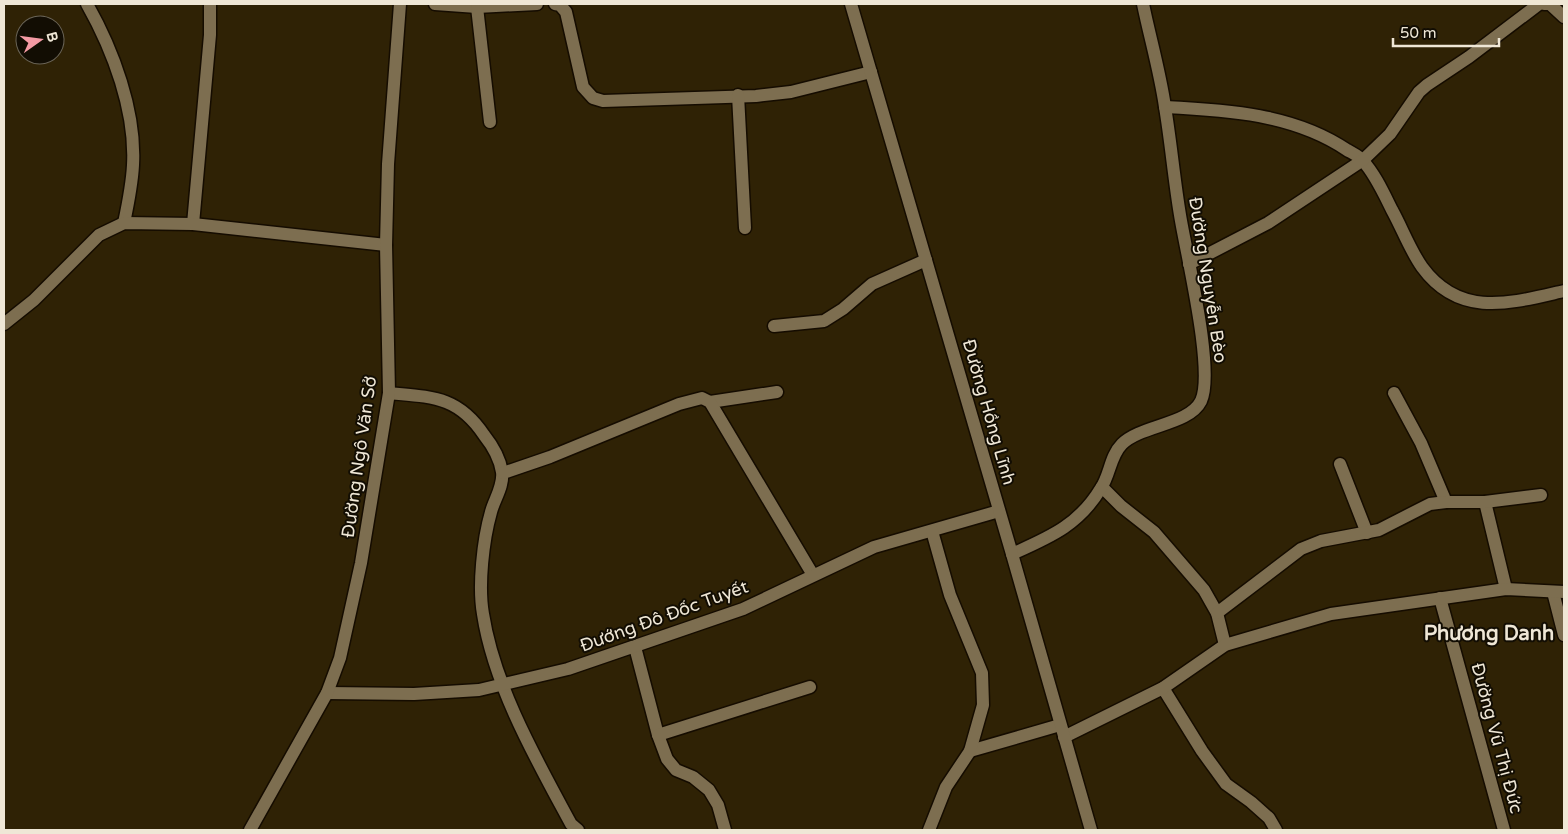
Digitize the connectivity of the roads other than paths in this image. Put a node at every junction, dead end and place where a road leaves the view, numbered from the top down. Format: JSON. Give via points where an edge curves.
{"nodes":[{"id":1,"x":87,"y":4,"type":"edge"},
{"id":2,"x":210,"y":4,"type":"edge"},
{"id":3,"x":400,"y":4,"type":"edge"},
{"id":4,"x":435,"y":4,"type":"edge"},
{"id":5,"x":537,"y":4,"type":"edge"},
{"id":6,"x":554,"y":4,"type":"edge"},
{"id":7,"x":851,"y":4,"type":"edge"},
{"id":8,"x":1143,"y":4,"type":"edge"},
{"id":9,"x":1539,"y":4,"type":"edge"},
{"id":10,"x":1544,"y":4,"type":"edge"},
{"id":11,"x":477,"y":7,"type":"junction"},
{"id":12,"x":1564,"y":17,"type":"edge"},
{"id":13,"x":871,"y":72,"type":"junction"},
{"id":14,"x":738,"y":95,"type":"junction"},
{"id":15,"x":1165,"y":107,"type":"junction"},
{"id":16,"x":490,"y":122,"type":"dead end"},
{"id":17,"x":1363,"y":160,"type":"junction"},
{"id":18,"x":124,"y":222,"type":"junction"},
{"id":19,"x":193,"y":224,"type":"junction"},
{"id":20,"x":745,"y":228,"type":"dead end"},
{"id":21,"x":386,"y":245,"type":"junction"},
{"id":22,"x":926,"y":260,"type":"junction"},
{"id":23,"x":1189,"y":264,"type":"junction"},
{"id":24,"x":1564,"y":291,"type":"edge"},
{"id":25,"x":4,"y":324,"type":"edge"},
{"id":26,"x":774,"y":326,"type":"dead end"},
{"id":27,"x":777,"y":392,"type":"dead end"},
{"id":28,"x":389,"y":393,"type":"junction"},
{"id":29,"x":1394,"y":393,"type":"dead end"},
{"id":30,"x":710,"y":402,"type":"junction"},
{"id":31,"x":1340,"y":464,"type":"dead end"},
{"id":32,"x":502,"y":473,"type":"junction"},
{"id":33,"x":1102,"y":487,"type":"junction"},
{"id":34,"x":1541,"y":495,"type":"dead end"},
{"id":35,"x":1446,"y":502,"type":"junction"},
{"id":36,"x":1485,"y":502,"type":"junction"},
{"id":37,"x":999,"y":511,"type":"junction"},
{"id":38,"x":932,"y":531,"type":"junction"},
{"id":39,"x":1367,"y":533,"type":"junction"},
{"id":40,"x":1012,"y":554,"type":"junction"},
{"id":41,"x":813,"y":575,"type":"junction"},
{"id":42,"x":1506,"y":589,"type":"junction"},
{"id":43,"x":1559,"y":592,"type":"edge"},
{"id":44,"x":1440,"y":598,"type":"junction"},
{"id":45,"x":1216,"y":613,"type":"junction"},
{"id":46,"x":1564,"y":635,"type":"edge"},
{"id":47,"x":1224,"y":645,"type":"junction"},
{"id":48,"x":636,"y":647,"type":"junction"},
{"id":49,"x":504,"y":685,"type":"junction"},
{"id":50,"x":810,"y":687,"type":"dead end"},
{"id":51,"x":1164,"y":688,"type":"junction"},
{"id":52,"x":327,"y":693,"type":"junction"},
{"id":53,"x":1062,"y":731,"type":"junction"},
{"id":54,"x":658,"y":734,"type":"junction"},
{"id":55,"x":970,"y":751,"type":"junction"},
{"id":56,"x":572,"y":828,"type":"edge"},
{"id":57,"x":250,"y":830,"type":"edge"},
{"id":58,"x":725,"y":830,"type":"edge"},
{"id":59,"x":929,"y":830,"type":"edge"},
{"id":60,"x":1090,"y":830,"type":"edge"},
{"id":61,"x":1276,"y":830,"type":"edge"},
{"id":62,"x":1504,"y":830,"type":"edge"}],
"edges":[{"from":1,"to":18,"type":"street","via":[[103,33],[123,88],[133,143]]},
{"from":2,"to":19,"type":"street"},
{"from":3,"to":21,"type":"street","name":"Đường Ngô Văn Sở","via":[[388,164]]},
{"from":4,"to":11,"type":"street"},
{"from":5,"to":11,"type":"street"},
{"from":6,"to":14,"type":"street","via":[[560,4],[566,12],[584,87],[593,98],[603,101],[663,100]]},
{"from":7,"to":13,"type":"street","name":"Đường Hồng Lĩnh"},
{"from":8,"to":15,"type":"street","name":"Đường Nguyễn Bèo"},
{"from":9,"to":17,"type":"street","via":[[1419,92],[1390,134]]},
{"from":10,"to":12,"type":"street","via":[[1550,4]]},
{"from":11,"to":16,"type":"street"},
{"from":13,"to":14,"type":"street","via":[[791,92]]},
{"from":13,"to":22,"type":"street","name":"Đường Hồng Lĩnh"},
{"from":14,"to":20,"type":"street"},
{"from":15,"to":17,"type":"street","via":[[1235,111],[1289,123],[1330,138]]},
{"from":15,"to":23,"type":"street","name":"Đường Nguyễn Bèo","via":[[1170,157]]},
{"from":17,"to":23,"type":"street","via":[[1268,223]]},
{"from":17,"to":24,"type":"street","via":[[1422,267],[1446,291],[1472,302],[1509,303]]},
{"from":18,"to":19,"type":"street"},
{"from":18,"to":25,"type":"street","via":[[99,236],[34,300]]},
{"from":19,"to":21,"type":"street"},
{"from":21,"to":28,"type":"street","name":"Đường Ngô Văn Sở"},
{"from":22,"to":26,"type":"street","via":[[872,284],[824,321]]},
{"from":22,"to":37,"type":"street","name":"Đường Hồng Lĩnh"},
{"from":23,"to":33,"type":"street","name":"Đường Nguyễn Bèo","via":[[1203,343],[1205,381],[1200,402],[1188,414],[1122,444]]},
{"from":27,"to":30,"type":"street"},
{"from":28,"to":32,"type":"street","via":[[435,397],[456,405],[475,421],[492,446]]},
{"from":28,"to":52,"type":"street","name":"Đường Ngô Văn Sở","via":[[351,613]]},
{"from":29,"to":35,"type":"street"},
{"from":30,"to":32,"type":"street","via":[[702,398],[686,401],[550,457]]},
{"from":30,"to":41,"type":"street"},
{"from":31,"to":39,"type":"street"},
{"from":32,"to":49,"type":"street","via":[[487,532],[482,613]]},
{"from":33,"to":40,"type":"street","name":"Đường Nguyễn Bèo","via":[[1083,512],[1058,533]]},
{"from":33,"to":45,"type":"street","via":[[1154,532],[1204,590]]},
{"from":34,"to":36,"type":"street"},
{"from":35,"to":36,"type":"street"},
{"from":35,"to":39,"type":"street","via":[[1423,506],[1389,526]]},
{"from":36,"to":42,"type":"street"},
{"from":37,"to":38,"type":"street","name":"Đướng Đô Đốc Tuyết"},
{"from":37,"to":40,"type":"street","name":"Đường Hồng Lĩnh"},
{"from":38,"to":41,"type":"street","name":"Đướng Đô Đốc Tuyết","via":[[874,547]]},
{"from":38,"to":55,"type":"street","via":[[950,596],[982,673],[983,705]]},
{"from":39,"to":45,"type":"street","via":[[1321,541],[1301,549]]},
{"from":40,"to":53,"type":"street","name":"Đường Hồng Lĩnh"},
{"from":41,"to":48,"type":"street","name":"Đướng Đô Đốc Tuyết","via":[[743,609]]},
{"from":42,"to":43,"type":"street"},
{"from":42,"to":44,"type":"street"},
{"from":43,"to":46,"type":"street"},
{"from":44,"to":47,"type":"street","via":[[1331,614]]},
{"from":44,"to":62,"type":"street","name":"Đường Vũ Thị Đức"},
{"from":45,"to":47,"type":"street"},
{"from":47,"to":51,"type":"street"},
{"from":48,"to":49,"type":"street","name":"Đướng Đô Đốc Tuyết"},
{"from":48,"to":54,"type":"street"},
{"from":49,"to":52,"type":"street","name":"Đướng Đô Đốc Tuyết","via":[[414,694]]},
{"from":49,"to":56,"type":"street","via":[[525,736]]},
{"from":50,"to":54,"type":"street"},
{"from":51,"to":53,"type":"street"},
{"from":51,"to":61,"type":"street","via":[[1226,784],[1269,818]]},
{"from":52,"to":57,"type":"street","name":"Đường Ngô Văn Sở"},
{"from":53,"to":55,"type":"street"},
{"from":53,"to":60,"type":"street","name":"Đường Hồng Lĩnh"},
{"from":54,"to":58,"type":"street","via":[[667,759],[676,770],[693,777],[709,790],[718,805]]},
{"from":55,"to":59,"type":"street","via":[[946,787]]}]}
